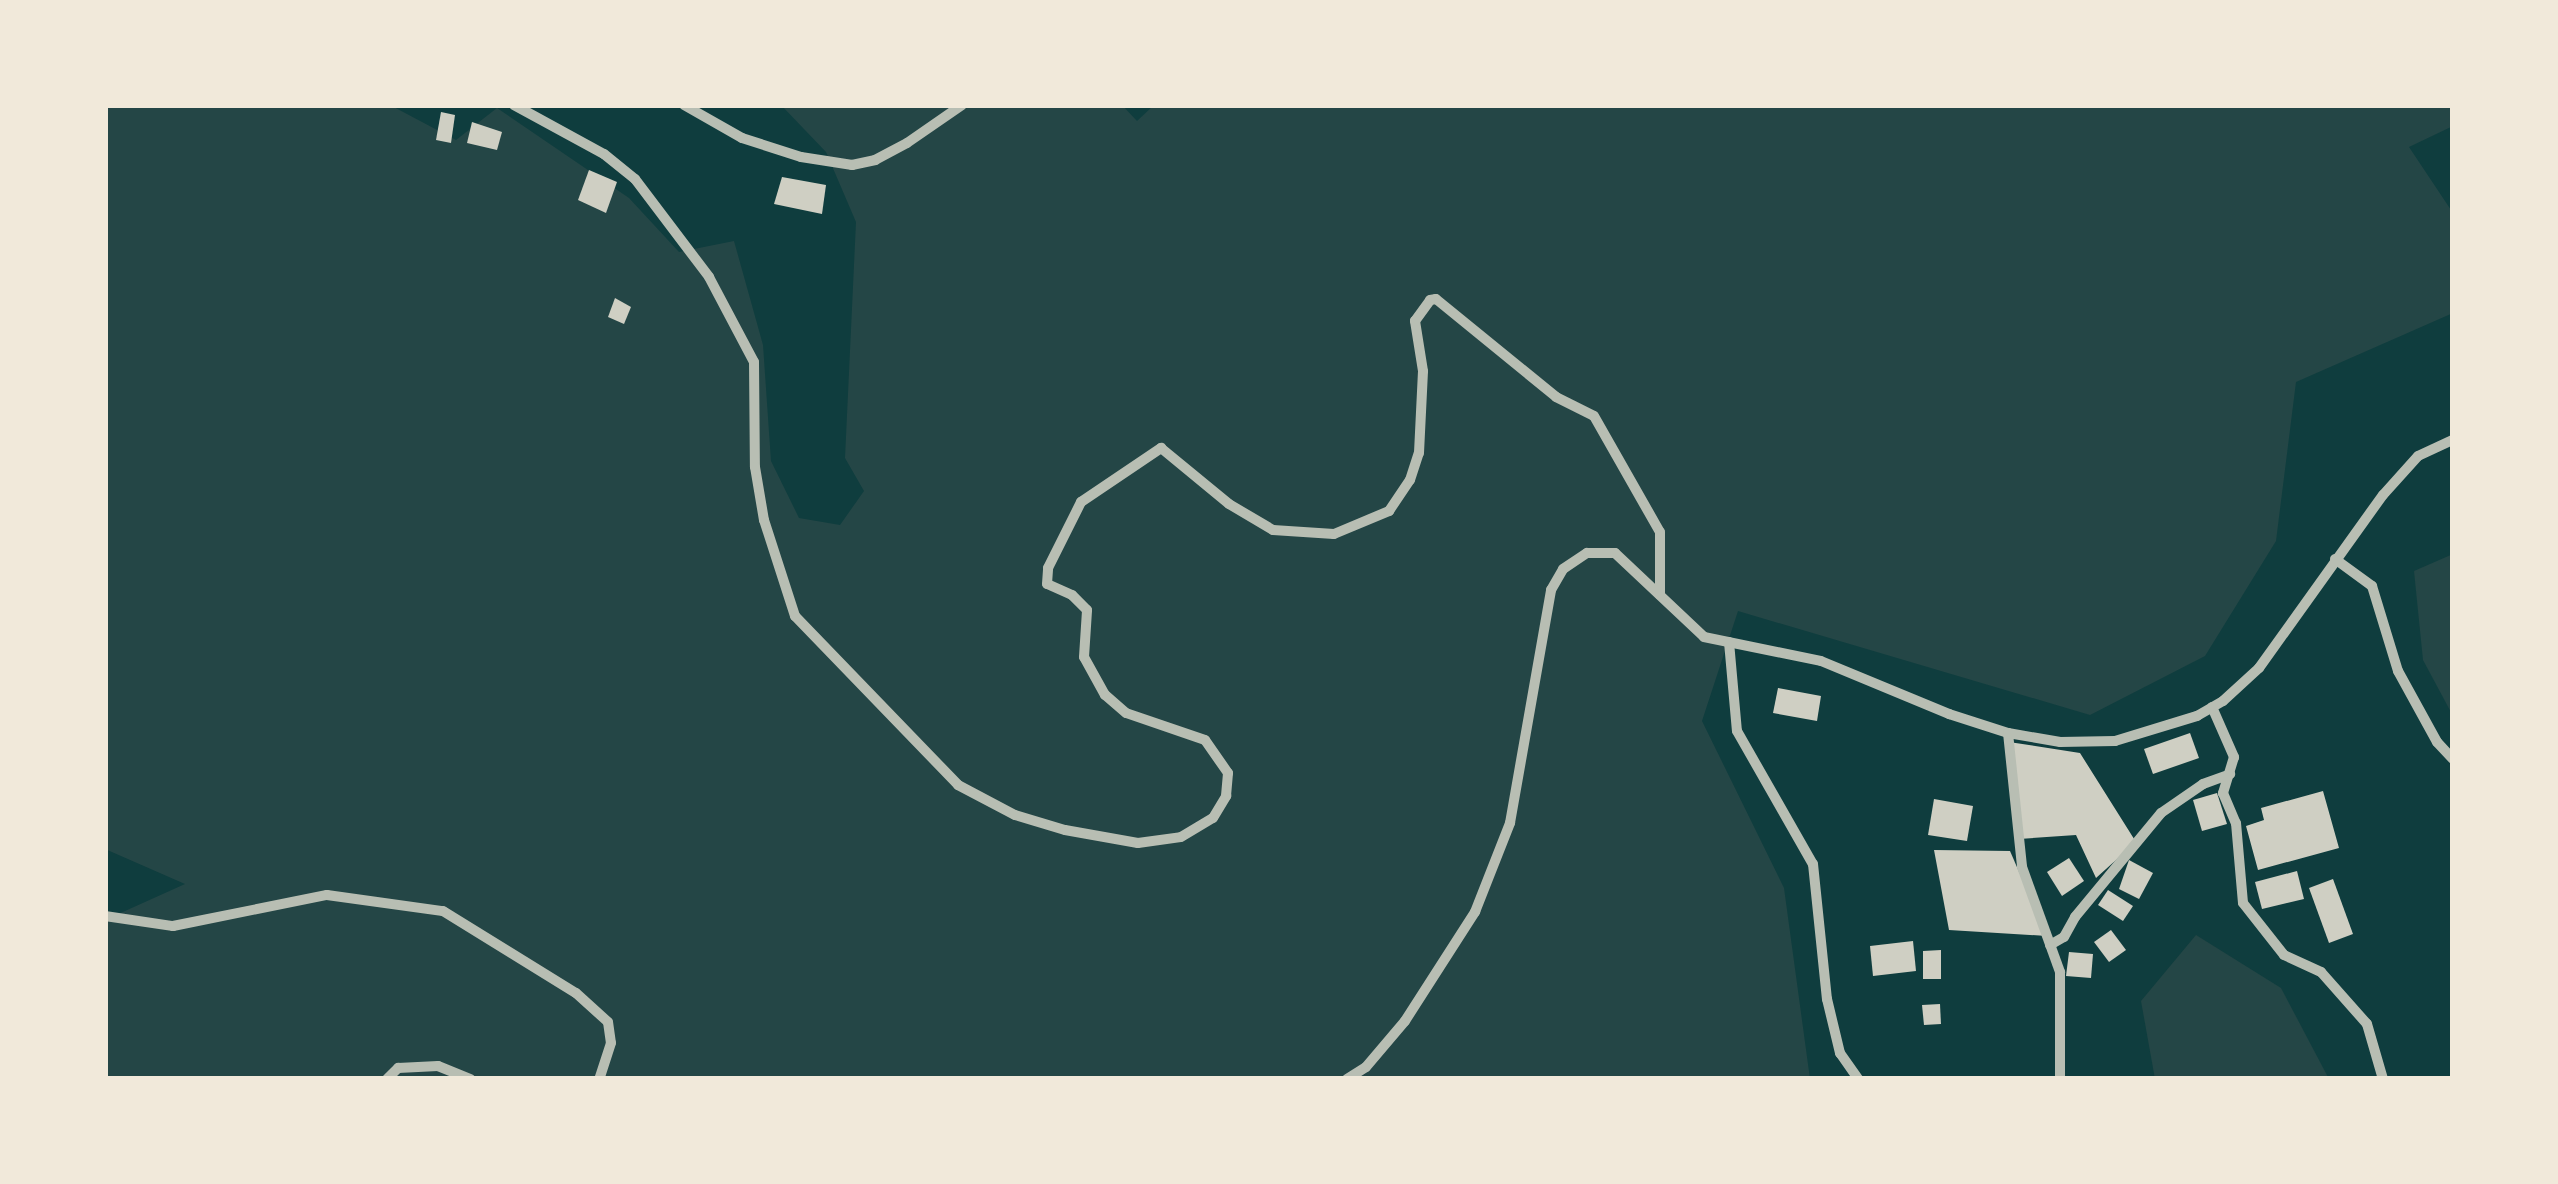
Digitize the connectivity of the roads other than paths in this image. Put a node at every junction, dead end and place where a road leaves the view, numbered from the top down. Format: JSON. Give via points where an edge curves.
{"nodes":[{"id":1,"x":514,"y":105,"type":"edge"},
{"id":2,"x":684,"y":105,"type":"edge"},
{"id":3,"x":962,"y":105,"type":"edge"},
{"id":4,"x":2453,"y":440,"type":"edge"},
{"id":5,"x":2335,"y":559,"type":"junction"},
{"id":6,"x":1660,"y":596,"type":"junction"},
{"id":7,"x":1729,"y":642,"type":"junction"},
{"id":8,"x":2212,"y":707,"type":"junction"},
{"id":9,"x":2008,"y":733,"type":"junction"},
{"id":10,"x":2453,"y":758,"type":"edge"},
{"id":11,"x":2230,"y":774,"type":"junction"},
{"id":12,"x":105,"y":916,"type":"edge"},
{"id":13,"x":2050,"y":945,"type":"junction"},
{"id":14,"x":387,"y":1079,"type":"edge"},
{"id":15,"x":471,"y":1079,"type":"edge"},
{"id":16,"x":599,"y":1079,"type":"edge"},
{"id":17,"x":1347,"y":1079,"type":"edge"},
{"id":18,"x":1858,"y":1079,"type":"edge"},
{"id":19,"x":2060,"y":1079,"type":"edge"},
{"id":20,"x":2383,"y":1079,"type":"edge"}],
"edges":[{"from":1,"to":6,"type":"street","via":[[604,154],[635,179],[709,277],[754,362],[764,520],[795,616],[958,786],[1015,815],[1138,843],[1181,837],[1213,818],[1226,796],[1228,773],[1205,740],[1126,713],[1105,694],[1084,657],[1087,610],[1047,584],[1048,568],[1081,502],[1161,448],[1228,504],[1273,530],[1334,534],[1389,511],[1419,452],[1423,371],[1415,321],[1430,300],[1556,397],[1594,416],[1660,532]]},
{"from":2,"to":3,"type":"street","via":[[742,138],[852,165],[908,144]]},
{"from":4,"to":5,"type":"street","via":[[2418,456]]},
{"from":5,"to":8,"type":"street","via":[[2259,668]]},
{"from":5,"to":10,"type":"street","via":[[2372,586],[2398,671]]},
{"from":6,"to":7,"type":"street","via":[[1704,636]]},
{"from":6,"to":17,"type":"street","via":[[1616,552],[1587,553],[1563,570],[1551,590],[1510,823],[1496,866],[1475,912],[1405,1021]]},
{"from":7,"to":9,"type":"street","via":[[1821,661]]},
{"from":7,"to":18,"type":"street","via":[[1737,730],[1813,864],[1827,998],[1840,1053]]},
{"from":8,"to":9,"type":"street","via":[[2115,740],[2060,742]]},
{"from":8,"to":11,"type":"street","via":[[2234,758]]},
{"from":9,"to":13,"type":"street","via":[[2022,866]]},
{"from":11,"to":13,"type":"street","via":[[2160,812],[2064,937]]},
{"from":11,"to":20,"type":"street","via":[[2223,794],[2236,823],[2243,902],[2284,955],[2321,972],[2367,1024]]},
{"from":12,"to":16,"type":"street","via":[[172,926],[326,895],[443,912],[576,993],[608,1022],[611,1043]]},
{"from":13,"to":19,"type":"street","via":[[2060,972]]},
{"from":14,"to":15,"type":"street","via":[[398,1068],[438,1066]]}]}
